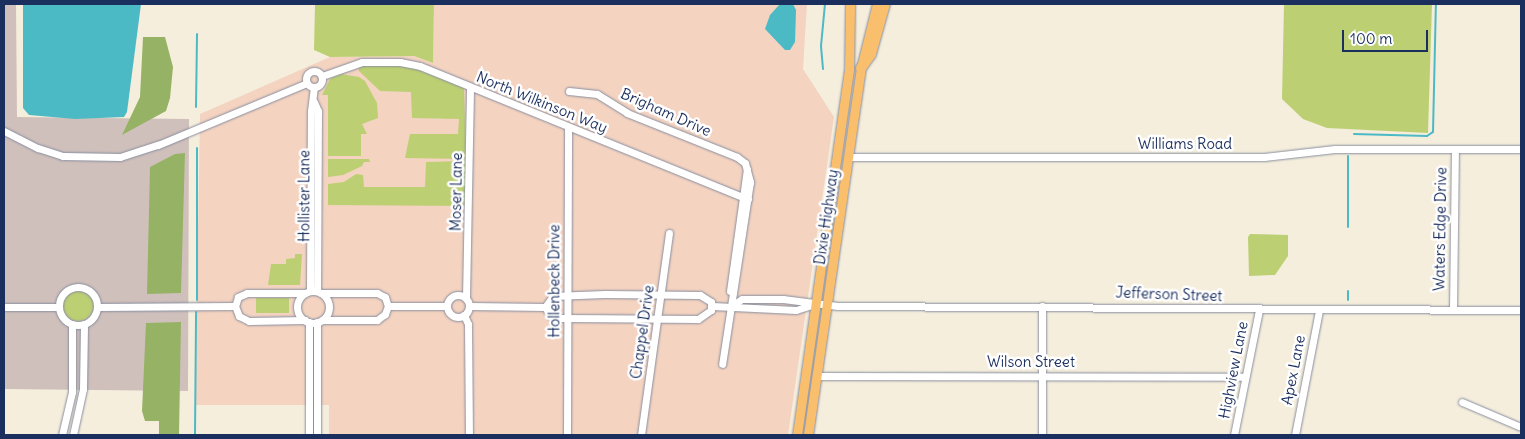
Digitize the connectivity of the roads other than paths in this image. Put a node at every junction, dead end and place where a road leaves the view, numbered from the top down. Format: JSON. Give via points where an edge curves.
{"nodes":[{"id":1,"x":850,"y":4,"type":"edge"},
{"id":2,"x":877,"y":4,"type":"edge"},
{"id":3,"x":885,"y":4,"type":"edge"},
{"id":4,"x":861,"y":68,"type":"junction"},
{"id":5,"x":322,"y":76,"type":"junction"},
{"id":6,"x":307,"y":82,"type":"junction"},
{"id":7,"x":314,"y":87,"type":"junction"},
{"id":8,"x":470,"y":87,"type":"junction"},
{"id":9,"x":569,"y":91,"type":"dead end"},
{"id":10,"x":568,"y":128,"type":"junction"},
{"id":11,"x":4,"y":130,"type":"edge"},
{"id":12,"x":1455,"y":149,"type":"junction"},
{"id":13,"x":1521,"y":149,"type":"edge"},
{"id":14,"x":848,"y":157,"type":"junction"},
{"id":15,"x":745,"y":198,"type":"junction"},
{"id":16,"x":668,"y":233,"type":"dead end"},
{"id":17,"x":313,"y":292,"type":"junction"},
{"id":18,"x":568,"y":294,"type":"junction"},
{"id":19,"x":661,"y":295,"type":"junction"},
{"id":20,"x":466,"y":298,"type":"junction"},
{"id":21,"x":816,"y":304,"type":"junction"},
{"id":22,"x":827,"y":304,"type":"junction"},
{"id":23,"x":59,"y":306,"type":"junction"},
{"id":24,"x":234,"y":306,"type":"junction"},
{"id":25,"x":388,"y":306,"type":"junction"},
{"id":26,"x":447,"y":306,"type":"junction"},
{"id":27,"x":470,"y":306,"type":"junction"},
{"id":28,"x":712,"y":306,"type":"junction"},
{"id":29,"x":730,"y":306,"type":"junction"},
{"id":30,"x":1042,"y":306,"type":"junction"},
{"id":31,"x":4,"y":307,"type":"edge"},
{"id":32,"x":97,"y":307,"type":"junction"},
{"id":33,"x":545,"y":307,"type":"junction"},
{"id":34,"x":1259,"y":310,"type":"junction"},
{"id":35,"x":1319,"y":310,"type":"junction"},
{"id":36,"x":1453,"y":310,"type":"junction"},
{"id":37,"x":1521,"y":310,"type":"edge"},
{"id":38,"x":464,"y":316,"type":"junction"},
{"id":39,"x":568,"y":318,"type":"junction"},
{"id":40,"x":658,"y":319,"type":"junction"},
{"id":41,"x":313,"y":321,"type":"junction"},
{"id":42,"x":72,"y":324,"type":"junction"},
{"id":43,"x":84,"y":324,"type":"junction"},
{"id":44,"x":722,"y":364,"type":"dead end"},
{"id":45,"x":817,"y":376,"type":"junction"},
{"id":46,"x":1042,"y":376,"type":"junction"},
{"id":47,"x":1245,"y":377,"type":"junction"},
{"id":48,"x":1462,"y":402,"type":"dead end"},
{"id":49,"x":1521,"y":427,"type":"edge"},
{"id":50,"x":62,"y":435,"type":"edge"},
{"id":51,"x":73,"y":435,"type":"edge"},
{"id":52,"x":309,"y":435,"type":"edge"},
{"id":53,"x":317,"y":435,"type":"edge"},
{"id":54,"x":469,"y":435,"type":"edge"},
{"id":55,"x":567,"y":435,"type":"edge"},
{"id":56,"x":641,"y":435,"type":"edge"},
{"id":57,"x":797,"y":435,"type":"edge"},
{"id":58,"x":808,"y":435,"type":"edge"},
{"id":59,"x":1042,"y":435,"type":"edge"},
{"id":60,"x":1234,"y":435,"type":"edge"},
{"id":61,"x":1295,"y":435,"type":"edge"},
{"id":62,"x":1518,"y":435,"type":"edge"}],
"edges":[{"from":1,"to":21,"type":"main road","name":"Dixie Highway","via":[[850,71]]},
{"from":2,"to":4,"type":"main road","name":"Dixie Highway"},
{"from":3,"to":4,"type":"highway","via":[[871,54]]},
{"from":4,"to":14,"type":"main road","name":"Dixie Highway"},
{"from":5,"to":6,"type":"street","name":"North Wilkinson Way","via":[[311,72]]},
{"from":5,"to":7,"type":"street","via":[[321,84]]},
{"from":5,"to":8,"type":"street","name":"North Wilkinson Way","via":[[362,62],[400,62],[420,66]]},
{"from":6,"to":7,"type":"street"},
{"from":6,"to":11,"type":"street","name":"North Wilkinson Way","via":[[158,145],[120,157],[89,159],[63,156],[38,148]]},
{"from":7,"to":17,"type":"street","name":"Hollister Lane","via":[[314,102],[318,110]]},
{"from":8,"to":10,"type":"street","name":"North Wilkinson Way"},
{"from":8,"to":20,"type":"street","name":"Moser Lane"},
{"from":9,"to":15,"type":"street","name":"Brigham Drive","via":[[596,94],[627,113],[738,157],[751,178]]},
{"from":10,"to":15,"type":"street","name":"North Wilkinson Way"},
{"from":10,"to":18,"type":"street","name":"Hollenbeck Drive"},
{"from":12,"to":13,"type":"street","name":"Williams Road"},
{"from":12,"to":14,"type":"street","name":"Williams Road","via":[[1336,149],[1264,157]]},
{"from":12,"to":36,"type":"street","name":"Waters Edge Drive"},
{"from":14,"to":22,"type":"main road","name":"Dixie Highway"},
{"from":15,"to":29,"type":"street","name":"Brigham Drive"},
{"from":16,"to":19,"type":"street","name":"Chappel Drive"},
{"from":17,"to":24,"type":"street","via":[[247,293],[238,297]]},
{"from":17,"to":25,"type":"street","via":[[376,293],[385,297]]},
{"from":17,"to":41,"type":"street","via":[[297,307]]},
{"from":17,"to":41,"type":"street","via":[[329,304]]},
{"from":18,"to":19,"type":"street"},
{"from":18,"to":33,"type":"street","via":[[553,296]]},
{"from":18,"to":39,"type":"street","name":"Hollenbeck Drive"},
{"from":19,"to":28,"type":"street","via":[[700,295],[709,299]]},
{"from":19,"to":40,"type":"street","name":"Chappel Drive"},
{"from":20,"to":26,"type":"street","via":[[455,295]]},
{"from":20,"to":27,"type":"street"},
{"from":21,"to":22,"type":"street","name":"Jefferson Street"},
{"from":21,"to":29,"type":"street","via":[[796,310],[742,310]]},
{"from":21,"to":29,"type":"street","via":[[798,299],[742,299]]},
{"from":21,"to":57,"type":"main road","name":"Dixie Highway"},
{"from":22,"to":30,"type":"street","name":"Jefferson Street"},
{"from":22,"to":45,"type":"main road","name":"Dixie Highway"},
{"from":23,"to":31,"type":"street"},
{"from":23,"to":32,"type":"street","via":[[65,292],[77,287],[92,294]]},
{"from":23,"to":42,"type":"street","via":[[64,320]]},
{"from":24,"to":32,"type":"street"},
{"from":24,"to":41,"type":"street","via":[[239,316],[249,321]]},
{"from":25,"to":26,"type":"street"},
{"from":25,"to":41,"type":"street","via":[[385,314],[377,320]]},
{"from":26,"to":38,"type":"street","via":[[454,316]]},
{"from":27,"to":33,"type":"street"},
{"from":27,"to":38,"type":"street"},
{"from":28,"to":29,"type":"street"},
{"from":28,"to":40,"type":"street","via":[[702,318]]},
{"from":29,"to":44,"type":"street","name":"Brigham Drive"},
{"from":30,"to":34,"type":"street","name":"Jefferson Street"},
{"from":30,"to":46,"type":"street"},
{"from":32,"to":43,"type":"street","via":[[92,319]]},
{"from":33,"to":39,"type":"street","via":[[551,316]]},
{"from":34,"to":35,"type":"street","name":"Jefferson Street"},
{"from":34,"to":47,"type":"street","name":"Highview Lane"},
{"from":35,"to":36,"type":"street","name":"Jefferson Street"},
{"from":35,"to":61,"type":"street","name":"Apex Lane"},
{"from":36,"to":37,"type":"street","name":"Jefferson Street"},
{"from":38,"to":54,"type":"street","via":[[468,324]]},
{"from":39,"to":40,"type":"street"},
{"from":39,"to":55,"type":"street","name":"Hollenbeck Drive"},
{"from":40,"to":56,"type":"street","name":"Chappel Drive"},
{"from":41,"to":52,"type":"street"},
{"from":41,"to":53,"type":"street"},
{"from":42,"to":43,"type":"street"},
{"from":42,"to":50,"type":"street","via":[[71,402]]},
{"from":43,"to":51,"type":"street","via":[[83,389]]},
{"from":45,"to":46,"type":"street","name":"Wilson Street"},
{"from":45,"to":58,"type":"main road","name":"Dixie Highway"},
{"from":46,"to":47,"type":"street","name":"Wilson Street"},
{"from":46,"to":59,"type":"street"},
{"from":47,"to":60,"type":"street","name":"Highview Lane"},
{"from":48,"to":49,"type":"street"},
{"from":49,"to":62,"type":"street"}]}
